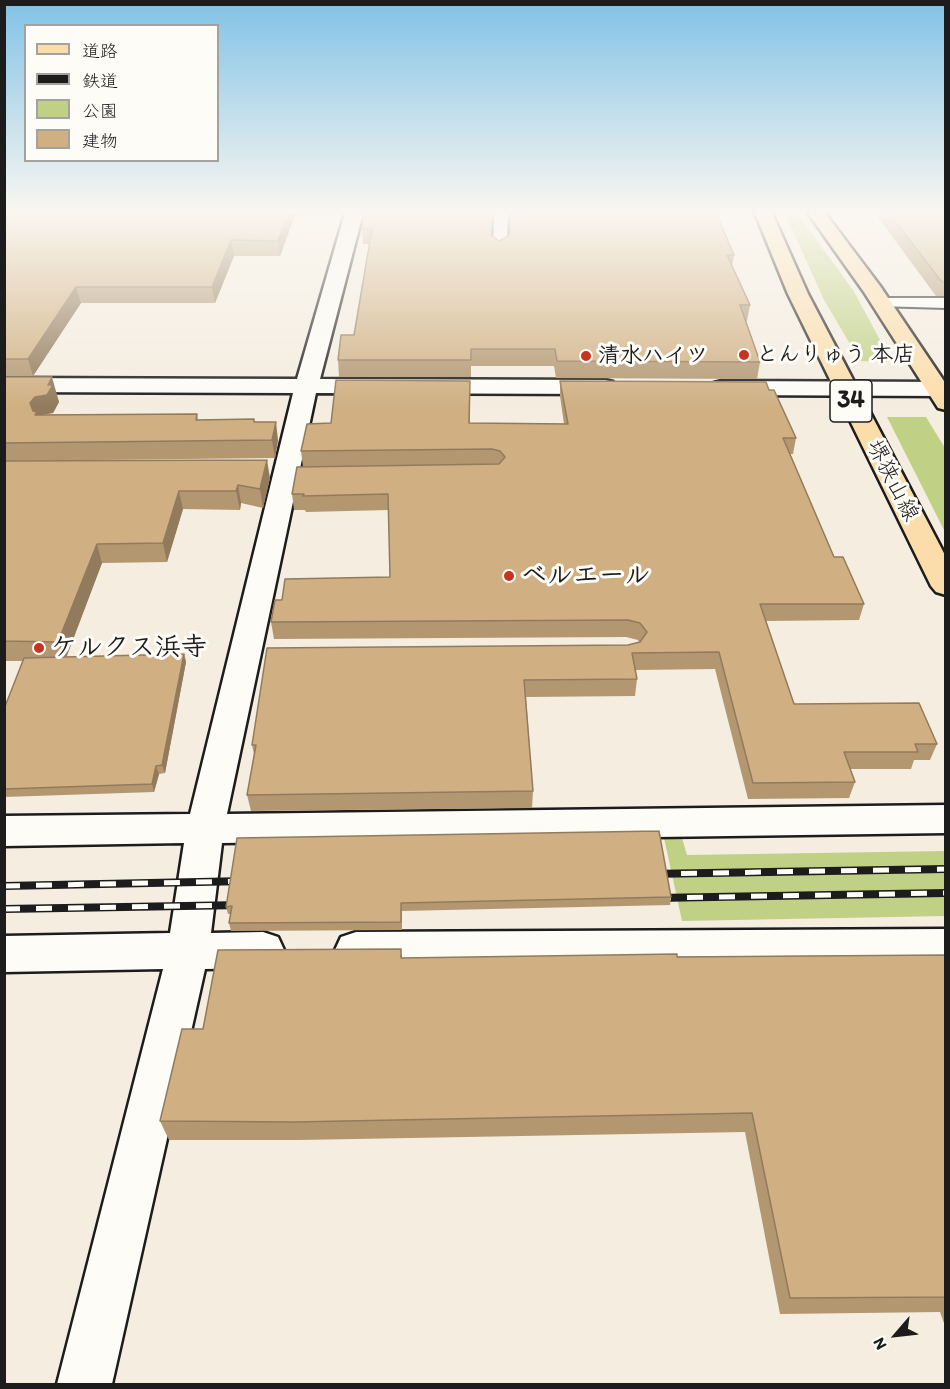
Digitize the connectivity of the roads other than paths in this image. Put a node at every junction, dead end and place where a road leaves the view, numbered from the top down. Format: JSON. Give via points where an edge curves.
{"nodes":[{"id":1,"x":337,"y":278,"type":"edge"},
{"id":2,"x":791,"y":278,"type":"edge"},
{"id":3,"x":864,"y":278,"type":"edge"},
{"id":4,"x":882,"y":303,"type":"junction"},
{"id":5,"x":945,"y":303,"type":"edge"},
{"id":6,"x":4,"y":386,"type":"edge"},
{"id":7,"x":308,"y":386,"type":"junction"},
{"id":8,"x":628,"y":388,"type":"edge"},
{"id":9,"x":699,"y":388,"type":"edge"},
{"id":10,"x":846,"y":389,"type":"junction"},
{"id":11,"x":943,"y":394,"type":"edge"},
{"id":12,"x":945,"y":586,"type":"edge"},
{"id":13,"x":945,"y":819,"type":"edge"},
{"id":14,"x":205,"y":829,"type":"junction"},
{"id":15,"x":4,"y":831,"type":"edge"},
{"id":16,"x":945,"y":947,"type":"edge"},
{"id":17,"x":188,"y":951,"type":"junction"},
{"id":18,"x":4,"y":954,"type":"edge"},
{"id":19,"x":84,"y":1384,"type":"edge"}],
"edges":[{"from":1,"to":7,"type":"street"},
{"from":2,"to":10,"type":"main road","name":"堺狭山線","number":"34"},
{"from":3,"to":4,"type":"main road"},
{"from":4,"to":5,"type":"lane"},
{"from":4,"to":11,"type":"main road"},
{"from":6,"to":7,"type":"street"},
{"from":7,"to":8,"type":"street"},
{"from":7,"to":14,"type":"street","via":[[284,423],[287,471],[258,652]]},
{"from":9,"to":10,"type":"street"},
{"from":10,"to":11,"type":"street"},
{"from":10,"to":12,"type":"main road","name":"堺狭山線","number":"34"},
{"from":13,"to":14,"type":"street"},
{"from":14,"to":15,"type":"street"},
{"from":14,"to":17,"type":"street"},
{"from":16,"to":17,"type":"street"},
{"from":17,"to":18,"type":"street"},
{"from":17,"to":19,"type":"street"}]}
